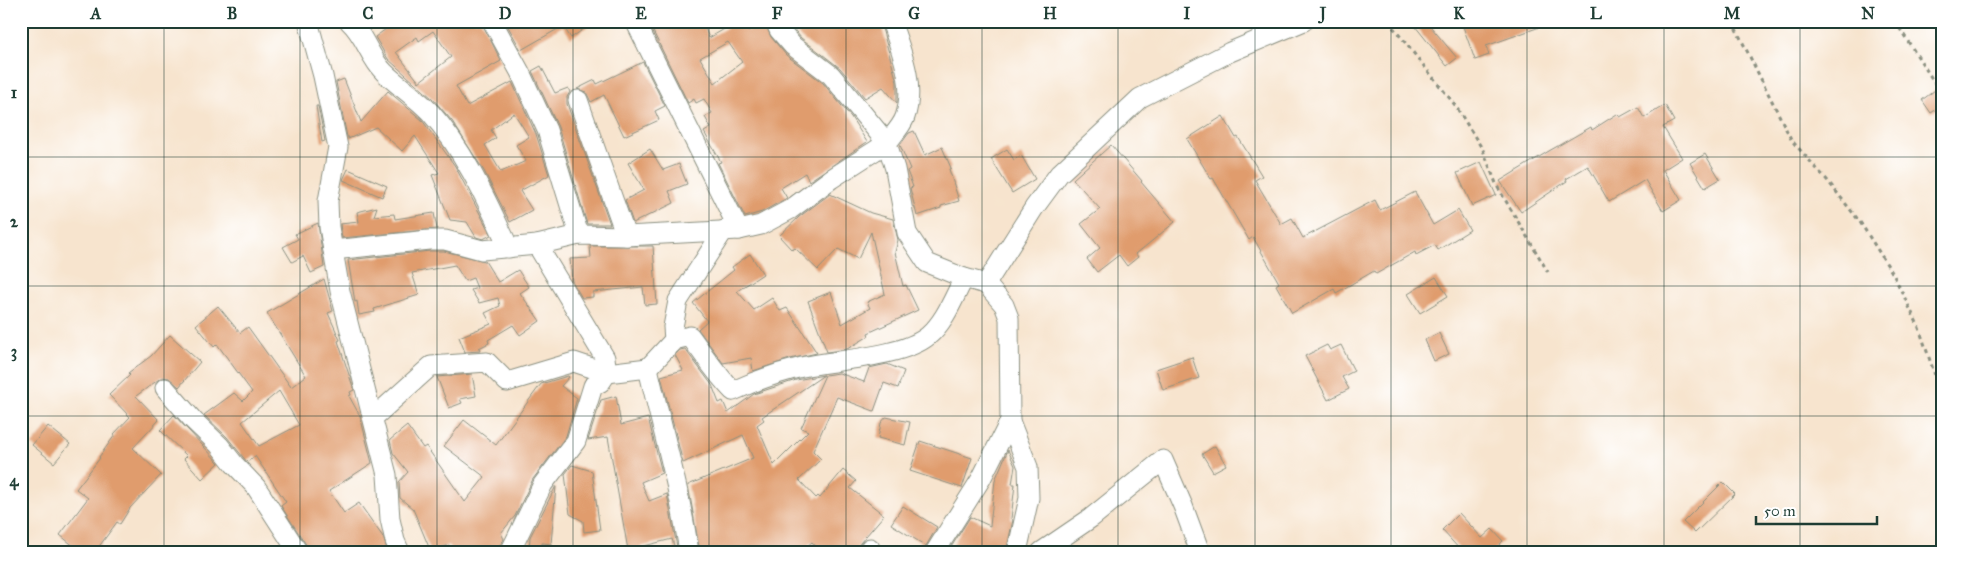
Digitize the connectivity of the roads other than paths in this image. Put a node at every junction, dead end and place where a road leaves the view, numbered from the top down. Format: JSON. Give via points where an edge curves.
{"nodes":[{"id":1,"x":308,"y":21,"type":"edge"},
{"id":2,"x":349,"y":21,"type":"edge"},
{"id":3,"x":492,"y":21,"type":"edge"},
{"id":4,"x":635,"y":21,"type":"edge"},
{"id":5,"x":774,"y":21,"type":"edge"},
{"id":6,"x":890,"y":21,"type":"edge"},
{"id":7,"x":1304,"y":21,"type":"edge"},
{"id":8,"x":578,"y":100,"type":"dead end"},
{"id":9,"x":887,"y":143,"type":"junction"},
{"id":10,"x":732,"y":230,"type":"junction"},
{"id":11,"x":579,"y":235,"type":"junction"},
{"id":12,"x":626,"y":236,"type":"junction"},
{"id":13,"x":537,"y":245,"type":"junction"},
{"id":14,"x":509,"y":248,"type":"junction"},
{"id":15,"x":333,"y":250,"type":"junction"},
{"id":16,"x":964,"y":278,"type":"junction"},
{"id":17,"x":986,"y":284,"type":"junction"},
{"id":18,"x":674,"y":340,"type":"junction"},
{"id":19,"x":648,"y":368,"type":"junction"},
{"id":20,"x":607,"y":373,"type":"junction"},
{"id":21,"x":165,"y":388,"type":"dead end"},
{"id":22,"x":373,"y":418,"type":"junction"},
{"id":23,"x":1010,"y":421,"type":"junction"},
{"id":24,"x":298,"y":552,"type":"edge"},
{"id":25,"x":400,"y":552,"type":"edge"},
{"id":26,"x":510,"y":552,"type":"edge"},
{"id":27,"x":690,"y":552,"type":"edge"},
{"id":28,"x":935,"y":552,"type":"edge"},
{"id":29,"x":1017,"y":552,"type":"edge"},
{"id":30,"x":1041,"y":552,"type":"edge"},
{"id":31,"x":1200,"y":552,"type":"edge"}],
"edges":[{"from":1,"to":15,"type":"street","via":[[338,147],[328,201]]},
{"from":2,"to":14,"type":"street","via":[[361,35],[374,60],[430,113],[455,144]]},
{"from":3,"to":11,"type":"street","via":[[547,130]]},
{"from":4,"to":10,"type":"street"},
{"from":5,"to":9,"type":"street","via":[[793,46],[831,74]]},
{"from":6,"to":9,"type":"street","via":[[906,66],[909,90],[905,118]]},
{"from":7,"to":17,"type":"street","via":[[1230,52],[1140,98],[1059,174]]},
{"from":8,"to":12,"type":"street"},
{"from":9,"to":10,"type":"street","via":[[791,209],[760,225]]},
{"from":9,"to":16,"type":"street","via":[[907,234],[927,263]]},
{"from":10,"to":12,"type":"street"},
{"from":10,"to":18,"type":"street","via":[[678,301]]},
{"from":11,"to":12,"type":"street"},
{"from":11,"to":13,"type":"street"},
{"from":13,"to":14,"type":"street"},
{"from":13,"to":20,"type":"street","via":[[606,358]]},
{"from":14,"to":15,"type":"street","via":[[482,250],[445,240],[429,240]]},
{"from":15,"to":22,"type":"street","via":[[340,291]]},
{"from":16,"to":17,"type":"street"},
{"from":16,"to":18,"type":"street","via":[[938,326],[927,338],[864,358],[766,376],[732,391],[690,336]]},
{"from":17,"to":23,"type":"street","via":[[1004,304],[1009,318]]},
{"from":18,"to":19,"type":"street"},
{"from":19,"to":20,"type":"street"},
{"from":19,"to":27,"type":"street","via":[[683,509]]},
{"from":20,"to":22,"type":"street","via":[[574,362],[507,382],[487,362],[431,366]]},
{"from":20,"to":26,"type":"street","via":[[601,382],[593,386],[576,441],[543,484]]},
{"from":21,"to":24,"type":"street","via":[[256,487]]},
{"from":22,"to":25,"type":"street","via":[[387,475],[393,534]]},
{"from":23,"to":28,"type":"street","via":[[981,479]]},
{"from":23,"to":29,"type":"street","via":[[1028,466],[1029,498]]},
{"from":30,"to":31,"type":"street","via":[[1091,518],[1163,460]]}]}
